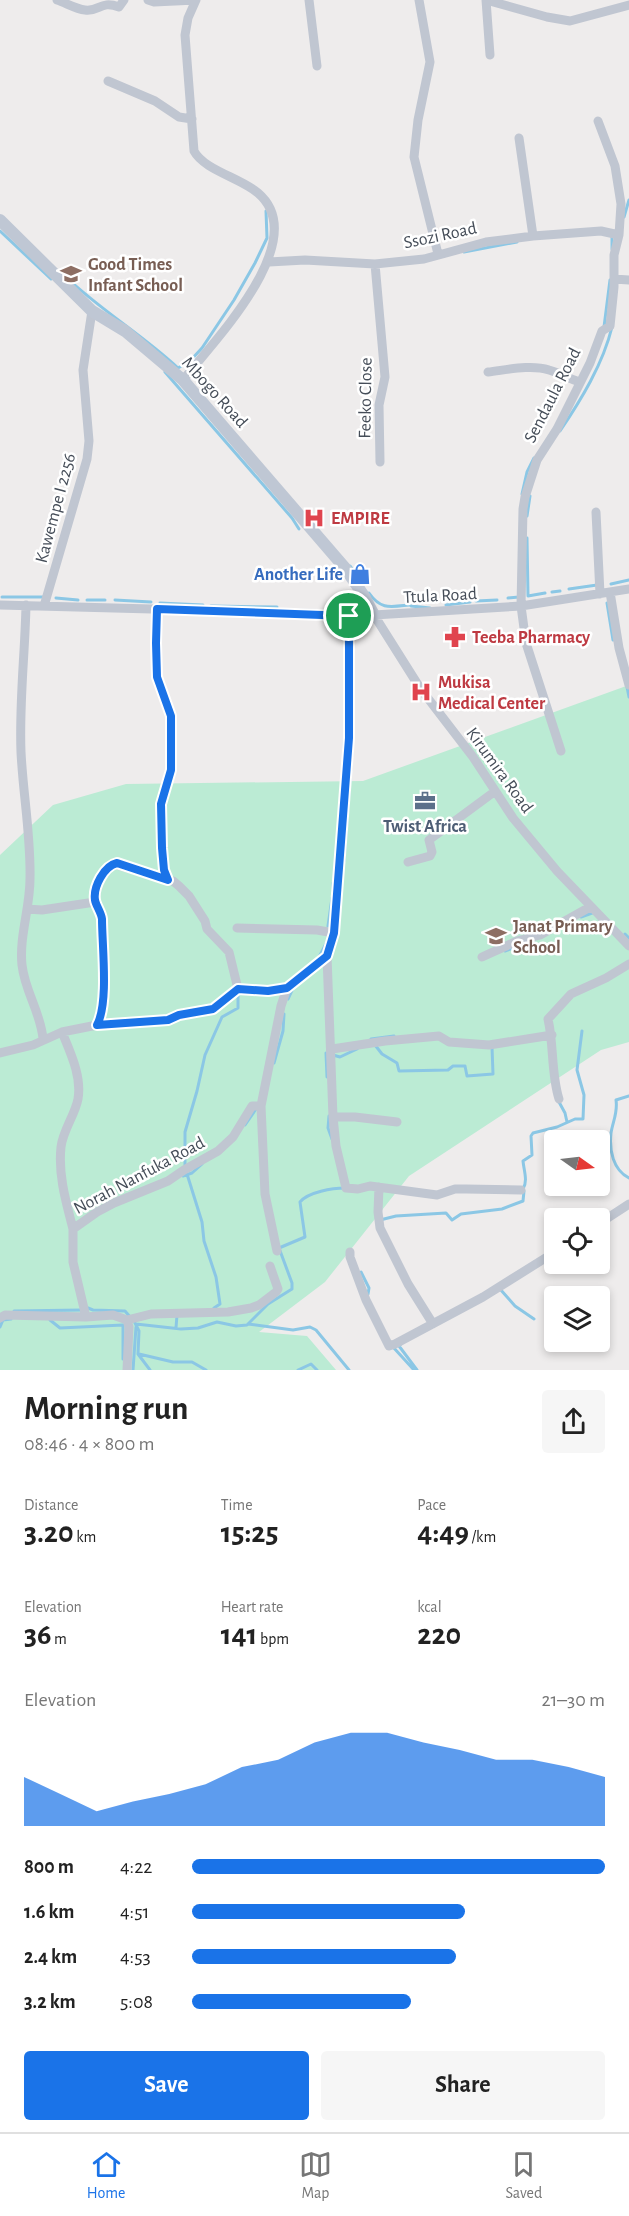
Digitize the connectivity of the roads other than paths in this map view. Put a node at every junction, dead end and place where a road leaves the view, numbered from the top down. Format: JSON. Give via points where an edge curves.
{"nodes":[{"id":1,"x":57,"y":0,"type":"edge"},
{"id":2,"x":124,"y":0,"type":"edge"},
{"id":3,"x":148,"y":0,"type":"edge"},
{"id":4,"x":196,"y":0,"type":"edge"},
{"id":5,"x":309,"y":0,"type":"edge"},
{"id":6,"x":419,"y":0,"type":"edge"},
{"id":7,"x":486,"y":0,"type":"edge"},
{"id":8,"x":629,"y":5,"type":"edge"},
{"id":9,"x":490,"y":55,"type":"dead end"},
{"id":10,"x":317,"y":66,"type":"dead end"},
{"id":11,"x":108,"y":81,"type":"dead end"},
{"id":12,"x":192,"y":119,"type":"junction"},
{"id":13,"x":598,"y":121,"type":"dead end"},
{"id":14,"x":519,"y":138,"type":"dead end"},
{"id":15,"x":625,"y":203,"type":"edge"},
{"id":16,"x":0,"y":220,"type":"edge"},
{"id":17,"x":619,"y":235,"type":"junction"},
{"id":18,"x":533,"y":236,"type":"junction"},
{"id":19,"x":438,"y":254,"type":"junction"},
{"id":20,"x":269,"y":262,"type":"junction"},
{"id":21,"x":375,"y":264,"type":"junction"},
{"id":22,"x":614,"y":279,"type":"junction"},
{"id":23,"x":629,"y":280,"type":"edge"},
{"id":24,"x":92,"y":311,"type":"junction"},
{"id":25,"x":488,"y":372,"type":"dead end"},
{"id":26,"x":183,"y":380,"type":"junction"},
{"id":27,"x":580,"y":382,"type":"junction"},
{"id":28,"x":380,"y":462,"type":"dead end"},
{"id":29,"x":596,"y":512,"type":"dead end"},
{"id":30,"x":629,"y":589,"type":"edge"},
{"id":31,"x":605,"y":593,"type":"junction"},
{"id":32,"x":0,"y":605,"type":"edge"},
{"id":33,"x":26,"y":605,"type":"junction"},
{"id":34,"x":44,"y":606,"type":"junction"},
{"id":35,"x":521,"y":606,"type":"junction"},
{"id":36,"x":157,"y":609,"type":"junction"},
{"id":37,"x":374,"y":615,"type":"junction"},
{"id":38,"x":349,"y":616,"type":"junction"},
{"id":39,"x":629,"y":685,"type":"edge"},
{"id":40,"x":561,"y":751,"type":"dead end"},
{"id":41,"x":494,"y":792,"type":"junction"},
{"id":42,"x":408,"y":861,"type":"dead end"},
{"id":43,"x":168,"y":880,"type":"junction"},
{"id":44,"x":95,"y":902,"type":"junction"},
{"id":45,"x":590,"y":907,"type":"junction"},
{"id":46,"x":27,"y":909,"type":"junction"},
{"id":47,"x":237,"y":928,"type":"dead end"},
{"id":48,"x":334,"y":933,"type":"junction"},
{"id":49,"x":629,"y":946,"type":"edge"},
{"id":50,"x":327,"y":956,"type":"junction"},
{"id":51,"x":482,"y":957,"type":"dead end"},
{"id":52,"x":629,"y":964,"type":"edge"},
{"id":53,"x":287,"y":988,"type":"junction"},
{"id":54,"x":238,"y":989,"type":"junction"},
{"id":55,"x":97,"y":1025,"type":"junction"},
{"id":56,"x":62,"y":1032,"type":"junction"},
{"id":57,"x":552,"y":1035,"type":"junction"},
{"id":58,"x":43,"y":1040,"type":"junction"},
{"id":59,"x":332,"y":1049,"type":"junction"},
{"id":60,"x":0,"y":1053,"type":"edge"},
{"id":61,"x":559,"y":1099,"type":"dead end"},
{"id":62,"x":261,"y":1106,"type":"junction"},
{"id":63,"x":333,"y":1117,"type":"junction"},
{"id":64,"x":397,"y":1122,"type":"dead end"},
{"id":65,"x":379,"y":1187,"type":"junction"},
{"id":66,"x":521,"y":1190,"type":"dead end"},
{"id":67,"x":629,"y":1204,"type":"edge"},
{"id":68,"x":610,"y":1216,"type":"edge"},
{"id":69,"x":73,"y":1229,"type":"junction"},
{"id":70,"x":277,"y":1251,"type":"dead end"},
{"id":71,"x":350,"y":1252,"type":"dead end"},
{"id":72,"x":544,"y":1259,"type":"edge"},
{"id":73,"x":270,"y":1266,"type":"dead end"},
{"id":74,"x":86,"y":1317,"type":"junction"},
{"id":75,"x":0,"y":1318,"type":"edge"},
{"id":76,"x":127,"y":1320,"type":"junction"},
{"id":77,"x":433,"y":1324,"type":"junction"},
{"id":78,"x":127,"y":1370,"type":"edge"}],
"edges":[{"from":1,"to":2,"type":"street","via":[[91,10],[105,3],[119,7]]},
{"from":3,"to":4,"type":"street"},
{"from":4,"to":12,"type":"street","via":[[185,35]]},
{"from":5,"to":10,"type":"street"},
{"from":6,"to":19,"type":"street","via":[[430,62],[414,157]]},
{"from":7,"to":8,"type":"street","via":[[570,21]]},
{"from":7,"to":9,"type":"street"},
{"from":11,"to":12,"type":"street","via":[[155,101],[179,117]]},
{"from":12,"to":20,"type":"street","via":[[198,158],[257,192],[273,212],[276,226]]},
{"from":13,"to":15,"type":"street","name":"Sendaula Road"},
{"from":14,"to":18,"type":"street"},
{"from":15,"to":17,"type":"street","name":"Sendaula Road"},
{"from":16,"to":24,"type":"street","name":"Mbogo Road"},
{"from":17,"to":18,"type":"street","name":"Ssozi Road","via":[[601,231]]},
{"from":17,"to":22,"type":"street","name":"Sendaula Road"},
{"from":18,"to":19,"type":"street","name":"Ssozi Road"},
{"from":19,"to":21,"type":"street","name":"Ssozi Road"},
{"from":20,"to":21,"type":"street","name":"Ssozi Road"},
{"from":20,"to":26,"type":"street","via":[[244,303]]},
{"from":21,"to":28,"type":"street","name":"Feeko Close","via":[[385,377],[379,405]]},
{"from":22,"to":23,"type":"street"},
{"from":22,"to":27,"type":"street","name":"Sendaula Road","via":[[610,326],[602,331]]},
{"from":24,"to":26,"type":"street","name":"Mbogo Road","via":[[125,331]]},
{"from":24,"to":34,"type":"street","name":"Kawempe I 2256","via":[[83,370],[87,459]]},
{"from":25,"to":27,"type":"street","via":[[548,369]]},
{"from":26,"to":37,"type":"street","name":"Mbogo Road","via":[[345,568]]},
{"from":27,"to":35,"type":"street","name":"Sendaula Road","via":[[537,460],[525,497]]},
{"from":29,"to":31,"type":"street"},
{"from":30,"to":31,"type":"street","name":"Ttula Road"},
{"from":31,"to":35,"type":"street","name":"Ttula Road"},
{"from":31,"to":39,"type":"street"},
{"from":32,"to":33,"type":"street","name":"Ttula Road"},
{"from":33,"to":34,"type":"street","name":"Ttula Road"},
{"from":33,"to":46,"type":"street","via":[[21,749],[29,835]]},
{"from":34,"to":36,"type":"street","name":"Ttula Road"},
{"from":35,"to":37,"type":"street","name":"Ttula Road"},
{"from":35,"to":40,"type":"street","name":"Sendaula Road","via":[[526,643]]},
{"from":36,"to":38,"type":"street","name":"Ttula Road"},
{"from":36,"to":43,"type":"street","via":[[157,677],[171,716],[171,770],[161,804],[163,859]]},
{"from":37,"to":38,"type":"street","name":"Ttula Road"},
{"from":37,"to":41,"type":"street","name":"Kirumira Road"},
{"from":38,"to":48,"type":"street","via":[[349,738]]},
{"from":41,"to":42,"type":"street","via":[[429,840],[430,856]]},
{"from":41,"to":45,"type":"street","name":"Kirumira Road"},
{"from":43,"to":44,"type":"street","via":[[113,864],[104,872]]},
{"from":43,"to":54,"type":"street","via":[[189,896],[207,929],[230,952]]},
{"from":44,"to":46,"type":"street"},
{"from":44,"to":55,"type":"street","via":[[102,919],[103,1001]]},
{"from":45,"to":49,"type":"street","name":"Kirumira Road"},
{"from":45,"to":51,"type":"street","via":[[540,935]]},
{"from":46,"to":58,"type":"street","via":[[22,965]]},
{"from":47,"to":48,"type":"street"},
{"from":48,"to":50,"type":"street"},
{"from":50,"to":53,"type":"street"},
{"from":50,"to":59,"type":"street"},
{"from":52,"to":57,"type":"street","via":[[571,994],[548,1019]]},
{"from":53,"to":54,"type":"street"},
{"from":53,"to":62,"type":"street"},
{"from":54,"to":55,"type":"street","via":[[213,1009],[168,1020]]},
{"from":55,"to":56,"type":"street"},
{"from":56,"to":58,"type":"street"},
{"from":56,"to":69,"type":"street","via":[[73,1057],[78,1086],[78,1099],[61,1156],[62,1184]]},
{"from":57,"to":59,"type":"street","via":[[489,1045],[449,1042],[439,1036]]},
{"from":57,"to":61,"type":"street"},
{"from":58,"to":60,"type":"street"},
{"from":59,"to":63,"type":"street"},
{"from":62,"to":69,"type":"street","name":"Norah Nanfuka Road","via":[[252,1106],[233,1137],[218,1151],[168,1181],[97,1212]]},
{"from":62,"to":70,"type":"street","via":[[264,1194]]},
{"from":63,"to":64,"type":"street"},
{"from":63,"to":65,"type":"street","via":[[346,1188]]},
{"from":65,"to":66,"type":"street","via":[[437,1195],[455,1189]]},
{"from":65,"to":77,"type":"street","via":[[380,1228]]},
{"from":67,"to":68,"type":"street"},
{"from":69,"to":74,"type":"street","name":"Norah Nanfuka Road","via":[[73,1262]]},
{"from":71,"to":77,"type":"street","via":[[366,1300],[389,1346]]},
{"from":72,"to":77,"type":"street"},
{"from":73,"to":76,"type":"street","via":[[278,1289],[259,1305],[228,1311],[152,1314]]},
{"from":74,"to":75,"type":"street"},
{"from":74,"to":76,"type":"street","via":[[113,1315]]},
{"from":76,"to":78,"type":"street"}]}
